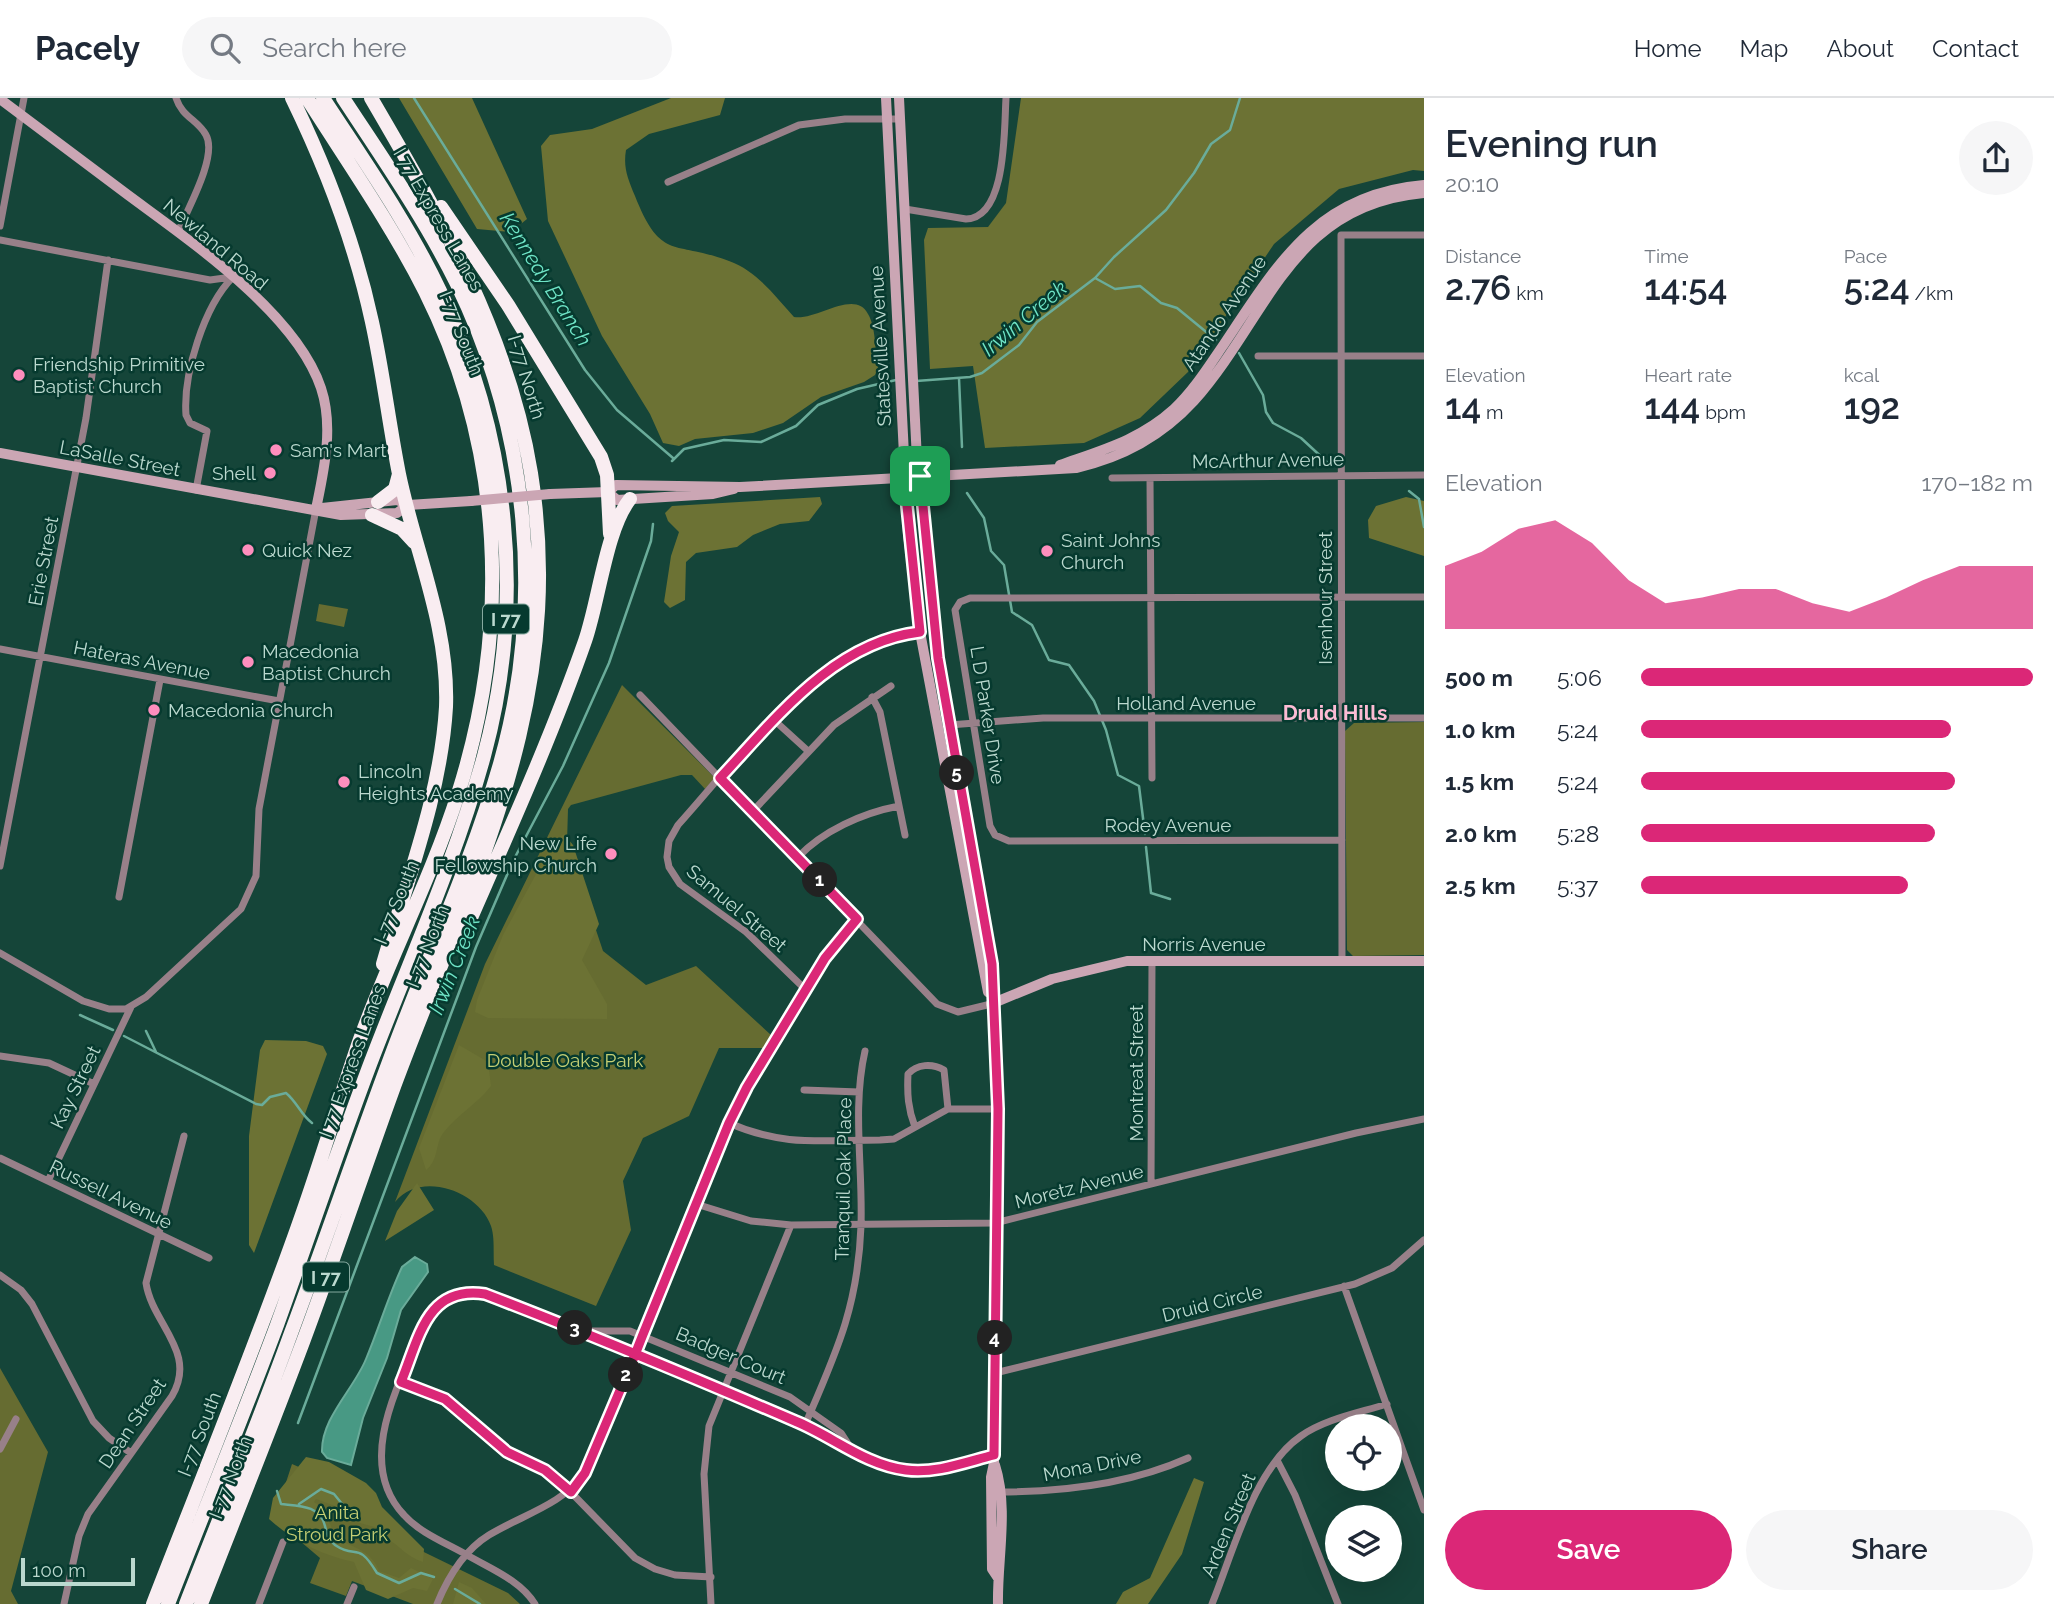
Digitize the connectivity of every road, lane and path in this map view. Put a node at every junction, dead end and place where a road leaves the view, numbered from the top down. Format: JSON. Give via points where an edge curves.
{"nodes":[{"id":1,"x":24,"y":98,"type":"edge"},
{"id":2,"x":177,"y":98,"type":"edge"},
{"id":3,"x":292,"y":98,"type":"edge"},
{"id":4,"x":307,"y":98,"type":"edge"},
{"id":5,"x":323,"y":98,"type":"edge"},
{"id":6,"x":343,"y":98,"type":"edge"},
{"id":7,"x":371,"y":98,"type":"edge"},
{"id":8,"x":886,"y":98,"type":"edge"},
{"id":9,"x":900,"y":98,"type":"edge"},
{"id":10,"x":1006,"y":98,"type":"edge"},
{"id":11,"x":0,"y":99,"type":"edge"},
{"id":12,"x":21,"y":115,"type":"junction"},
{"id":13,"x":887,"y":119,"type":"junction"},
{"id":14,"x":900,"y":119,"type":"junction"},
{"id":15,"x":407,"y":160,"type":"junction"},
{"id":16,"x":668,"y":182,"type":"dead end"},
{"id":17,"x":1424,"y":185,"type":"edge"},
{"id":18,"x":1424,"y":193,"type":"edge"},
{"id":19,"x":905,"y":209,"type":"junction"},
{"id":20,"x":0,"y":226,"type":"edge"},
{"id":21,"x":178,"y":232,"type":"junction"},
{"id":22,"x":1424,"y":234,"type":"edge"},
{"id":23,"x":0,"y":240,"type":"edge"},
{"id":24,"x":108,"y":260,"type":"junction"},
{"id":25,"x":233,"y":277,"type":"junction"},
{"id":26,"x":1258,"y":356,"type":"dead end"},
{"id":27,"x":1341,"y":356,"type":"junction"},
{"id":28,"x":1424,"y":356,"type":"edge"},
{"id":29,"x":0,"y":453,"type":"edge"},
{"id":30,"x":77,"y":467,"type":"junction"},
{"id":31,"x":1055,"y":467,"type":"junction"},
{"id":32,"x":399,"y":474,"type":"junction"},
{"id":33,"x":1341,"y":475,"type":"junction"},
{"id":34,"x":1424,"y":475,"type":"edge"},
{"id":35,"x":920,"y":476,"type":"junction"},
{"id":36,"x":904,"y":477,"type":"junction"},
{"id":37,"x":1112,"y":478,"type":"dead end"},
{"id":38,"x":1150,"y":478,"type":"junction"},
{"id":39,"x":321,"y":480,"type":"junction"},
{"id":40,"x":740,"y":487,"type":"junction"},
{"id":41,"x":196,"y":490,"type":"junction"},
{"id":42,"x":608,"y":492,"type":"junction"},
{"id":43,"x":630,"y":499,"type":"junction"},
{"id":44,"x":341,"y":504,"type":"junction"},
{"id":45,"x":408,"y":505,"type":"junction"},
{"id":46,"x":375,"y":508,"type":"junction"},
{"id":47,"x":316,"y":509,"type":"junction"},
{"id":48,"x":610,"y":544,"type":"junction"},
{"id":49,"x":416,"y":545,"type":"junction"},
{"id":50,"x":1342,"y":597,"type":"junction"},
{"id":51,"x":1424,"y":597,"type":"edge"},
{"id":52,"x":1150,"y":598,"type":"junction"},
{"id":53,"x":920,"y":632,"type":"junction"},
{"id":54,"x":0,"y":649,"type":"edge"},
{"id":55,"x":41,"y":657,"type":"junction"},
{"id":56,"x":160,"y":680,"type":"junction"},
{"id":57,"x":891,"y":686,"type":"dead end"},
{"id":58,"x":640,"y":695,"type":"dead end"},
{"id":59,"x":872,"y":697,"type":"junction"},
{"id":60,"x":279,"y":701,"type":"junction"},
{"id":61,"x":1424,"y":718,"type":"edge"},
{"id":62,"x":1152,"y":719,"type":"junction"},
{"id":63,"x":1341,"y":719,"type":"junction"},
{"id":64,"x":774,"y":720,"type":"junction"},
{"id":65,"x":973,"y":723,"type":"junction"},
{"id":66,"x":949,"y":726,"type":"junction"},
{"id":67,"x":808,"y":751,"type":"junction"},
{"id":68,"x":720,"y":778,"type":"junction"},
{"id":69,"x":1152,"y":778,"type":"dead end"},
{"id":70,"x":899,"y":806,"type":"junction"},
{"id":71,"x":752,"y":811,"type":"junction"},
{"id":72,"x":905,"y":835,"type":"dead end"},
{"id":73,"x":995,"y":835,"type":"joint"},
{"id":74,"x":1342,"y":840,"type":"junction"},
{"id":75,"x":797,"y":857,"type":"junction"},
{"id":76,"x":0,"y":866,"type":"edge"},
{"id":77,"x":118,"y":897,"type":"dead end"},
{"id":78,"x":857,"y":919,"type":"junction"},
{"id":79,"x":446,"y":949,"type":"junction"},
{"id":80,"x":0,"y":953,"type":"edge"},
{"id":81,"x":1152,"y":961,"type":"junction"},
{"id":82,"x":1342,"y":961,"type":"junction"},
{"id":83,"x":1424,"y":961,"type":"edge"},
{"id":84,"x":806,"y":990,"type":"junction"},
{"id":85,"x":991,"y":1004,"type":"junction"},
{"id":86,"x":131,"y":1007,"type":"junction"},
{"id":87,"x":360,"y":1039,"type":"junction"},
{"id":88,"x":865,"y":1051,"type":"dead end"},
{"id":89,"x":0,"y":1056,"type":"edge"},
{"id":90,"x":94,"y":1084,"type":"junction"},
{"id":91,"x":804,"y":1090,"type":"dead end"},
{"id":92,"x":859,"y":1091,"type":"junction"},
{"id":93,"x":948,"y":1109,"type":"junction"},
{"id":94,"x":998,"y":1109,"type":"junction"},
{"id":95,"x":1424,"y":1119,"type":"edge"},
{"id":96,"x":729,"y":1123,"type":"junction"},
{"id":97,"x":915,"y":1127,"type":"junction"},
{"id":98,"x":184,"y":1136,"type":"dead end"},
{"id":99,"x":860,"y":1140,"type":"junction"},
{"id":100,"x":0,"y":1158,"type":"edge"},
{"id":101,"x":48,"y":1181,"type":"junction"},
{"id":102,"x":1152,"y":1184,"type":"junction"},
{"id":103,"x":696,"y":1204,"type":"junction"},
{"id":104,"x":995,"y":1223,"type":"junction"},
{"id":105,"x":791,"y":1225,"type":"junction"},
{"id":106,"x":861,"y":1225,"type":"junction"},
{"id":107,"x":158,"y":1233,"type":"junction"},
{"id":108,"x":1424,"y":1240,"type":"edge"},
{"id":109,"x":209,"y":1258,"type":"dead end"},
{"id":110,"x":0,"y":1275,"type":"edge"},
{"id":111,"x":1344,"y":1286,"type":"junction"},
{"id":112,"x":583,"y":1331,"type":"junction"},
{"id":113,"x":643,"y":1335,"type":"junction"},
{"id":114,"x":635,"y":1354,"type":"junction"},
{"id":115,"x":731,"y":1372,"type":"junction"},
{"id":116,"x":995,"y":1373,"type":"junction"},
{"id":117,"x":401,"y":1382,"type":"junction"},
{"id":118,"x":723,"y":1390,"type":"junction"},
{"id":119,"x":1387,"y":1404,"type":"junction"},
{"id":120,"x":811,"y":1409,"type":"junction"},
{"id":121,"x":16,"y":1419,"type":"dead end"},
{"id":122,"x":805,"y":1425,"type":"junction"},
{"id":123,"x":850,"y":1448,"type":"junction"},
{"id":124,"x":0,"y":1449,"type":"edge"},
{"id":125,"x":131,"y":1454,"type":"junction"},
{"id":126,"x":1188,"y":1458,"type":"dead end"},
{"id":127,"x":994,"y":1459,"type":"junction"},
{"id":128,"x":1277,"y":1460,"type":"junction"},
{"id":129,"x":571,"y":1492,"type":"junction"},
{"id":130,"x":999,"y":1492,"type":"junction"},
{"id":131,"x":1424,"y":1510,"type":"edge"},
{"id":132,"x":283,"y":1542,"type":"dead end"},
{"id":133,"x":466,"y":1554,"type":"junction"},
{"id":134,"x":710,"y":1577,"type":"junction"},
{"id":135,"x":998,"y":1578,"type":"junction"},
{"id":136,"x":354,"y":1587,"type":"dead end"},
{"id":137,"x":64,"y":1604,"type":"edge"},
{"id":138,"x":153,"y":1604,"type":"edge"},
{"id":139,"x":168,"y":1604,"type":"edge"},
{"id":140,"x":186,"y":1604,"type":"edge"},
{"id":141,"x":201,"y":1604,"type":"edge"},
{"id":142,"x":259,"y":1604,"type":"edge"},
{"id":143,"x":347,"y":1604,"type":"edge"},
{"id":144,"x":437,"y":1604,"type":"edge"},
{"id":145,"x":535,"y":1604,"type":"edge"},
{"id":146,"x":711,"y":1604,"type":"edge"},
{"id":147,"x":998,"y":1604,"type":"edge"},
{"id":148,"x":1212,"y":1604,"type":"edge"},
{"id":149,"x":1338,"y":1604,"type":"edge"}],
"edges":[{"from":1,"to":12,"type":"street"},
{"from":2,"to":21,"type":"street","via":[[183,113],[205,133],[210,148]]},
{"from":3,"to":32,"type":"highway","via":[[331,184],[356,259],[375,333]]},
{"from":4,"to":87,"type":"highway","name":"I-77 South","number":"I 77","via":[[401,247],[442,329],[475,431],[492,537],[491,634],[473,743],[438,850]]},
{"from":5,"to":139,"type":"highway","name":"I 77 Express Lanes","number":"I 77","via":[[422,255],[475,378],[504,516],[507,595],[503,656],[489,736],[461,829]]},
{"from":6,"to":140,"type":"highway","name":"I 77 Express Lanes","number":"I 77","via":[[447,264],[493,373],[510,434],[522,515],[526,585],[521,658],[506,741],[481,822]]},
{"from":7,"to":15,"type":"highway","name":"I-77 North","number":"I 77"},
{"from":8,"to":13,"type":"main road","name":"Statesville Avenue"},
{"from":9,"to":14,"type":"main road","name":"Statesville Avenue"},
{"from":10,"to":19,"type":"street","via":[[998,182],[985,212],[966,219]]},
{"from":11,"to":12,"type":"main road","name":"Newland Road"},
{"from":12,"to":20,"type":"street"},
{"from":12,"to":21,"type":"main road","name":"Newland Road"},
{"from":13,"to":14,"type":"street"},
{"from":13,"to":16,"type":"street","via":[[799,125]]},
{"from":13,"to":36,"type":"main road","name":"Statesville Avenue"},
{"from":14,"to":19,"type":"main road","name":"Statesville Avenue"},
{"from":15,"to":42,"type":"highway","via":[[552,376],[603,461]]},
{"from":15,"to":79,"type":"highway","name":"I-77 North","number":"I 77","via":[[468,275],[503,359],[527,451],[538,545],[537,638],[524,723],[499,814]]},
{"from":17,"to":31,"type":"main road","name":"Atando Avenue","via":[[1370,196],[1316,225],[1284,256],[1175,408],[1125,443]]},
{"from":18,"to":31,"type":"main road","name":"Atando Avenue","via":[[1357,210],[1308,243],[1201,392],[1159,432],[1103,461],[1076,468]]},
{"from":19,"to":35,"type":"main road","name":"Statesville Avenue"},
{"from":21,"to":25,"type":"main road","name":"Newland Road"},
{"from":22,"to":27,"type":"street","name":"Isenhour Street","via":[[1341,235]]},
{"from":23,"to":24,"type":"street"},
{"from":24,"to":25,"type":"street","via":[[210,280]]},
{"from":24,"to":30,"type":"street","name":"Erie Street"},
{"from":25,"to":39,"type":"main road","name":"Newland Road","via":[[292,338],[316,377],[327,422]]},
{"from":25,"to":41,"type":"street","via":[[215,300],[194,358],[186,415],[190,423],[207,431]]},
{"from":26,"to":27,"type":"street"},
{"from":27,"to":28,"type":"street"},
{"from":27,"to":33,"type":"street","name":"Isenhour Street"},
{"from":29,"to":30,"type":"main road","name":"LaSalle Street"},
{"from":30,"to":41,"type":"main road","name":"LaSalle Street"},
{"from":30,"to":55,"type":"street","name":"Erie Street"},
{"from":31,"to":35,"type":"main road","name":"Atando Avenue"},
{"from":32,"to":45,"type":"highway"},
{"from":32,"to":46,"type":"highway","via":[[395,489]]},
{"from":33,"to":34,"type":"street","name":"McArthur Avenue"},
{"from":33,"to":38,"type":"street","name":"McArthur Avenue"},
{"from":33,"to":50,"type":"street","name":"Isenhour Street"},
{"from":35,"to":36,"type":"main road","name":"Atando Avenue"},
{"from":35,"to":66,"type":"main road","name":"Statesville Avenue","via":[[932,612]]},
{"from":36,"to":40,"type":"main road","name":"Atando Avenue"},
{"from":36,"to":53,"type":"main road","name":"Statesville Avenue"},
{"from":37,"to":38,"type":"street","name":"McArthur Avenue"},
{"from":38,"to":52,"type":"street"},
{"from":39,"to":44,"type":"main road","via":[[327,496]]},
{"from":39,"to":47,"type":"main road","name":"Newland Road"},
{"from":40,"to":42,"type":"main road","name":"Atando Avenue","via":[[616,485]]},
{"from":40,"to":43,"type":"main road","name":"Atando Avenue","via":[[713,494]]},
{"from":41,"to":47,"type":"main road","name":"LaSalle Street"},
{"from":42,"to":43,"type":"main road","name":"Atando Avenue","via":[[617,499]]},
{"from":42,"to":45,"type":"main road","name":"LaSalle Street","bridge":true},
{"from":42,"to":48,"type":"highway"},
{"from":43,"to":48,"type":"highway"},
{"from":44,"to":46,"type":"main road","name":"LaSalle Street"},
{"from":44,"to":47,"type":"main road","name":"LaSalle Street"},
{"from":45,"to":46,"type":"main road","name":"LaSalle Street","via":[[397,513]]},
{"from":45,"to":49,"type":"highway"},
{"from":46,"to":47,"type":"main road","name":"LaSalle Street","via":[[341,515]]},
{"from":46,"to":49,"type":"highway"},
{"from":47,"to":60,"type":"street"},
{"from":48,"to":79,"type":"highway","via":[[590,626],[562,703],[467,927]]},
{"from":49,"to":87,"type":"highway","via":[[444,652],[442,746]]},
{"from":50,"to":51,"type":"street"},
{"from":50,"to":52,"type":"street"},
{"from":50,"to":63,"type":"street","name":"Isenhour Street"},
{"from":52,"to":62,"type":"street"},
{"from":52,"to":65,"type":"street","name":"L D Parker Drive","via":[[970,598],[960,602],[955,617]]},
{"from":53,"to":64,"type":"street","name":"Samuel Street","via":[[897,635],[854,653]]},
{"from":53,"to":85,"type":"main road","name":"Statesville Avenue"},
{"from":54,"to":55,"type":"street","name":"Hateras Avenue"},
{"from":55,"to":56,"type":"street","name":"Hateras Avenue"},
{"from":55,"to":76,"type":"street","name":"Erie Street"},
{"from":56,"to":60,"type":"street","name":"Hateras Avenue"},
{"from":56,"to":77,"type":"street"},
{"from":57,"to":59,"type":"street"},
{"from":58,"to":68,"type":"street"},
{"from":59,"to":67,"type":"street"},
{"from":59,"to":70,"type":"street","via":[[880,712]]},
{"from":60,"to":86,"type":"street","via":[[259,809],[259,863],[251,891],[233,917]]},
{"from":61,"to":63,"type":"street","name":"Holland Avenue"},
{"from":62,"to":63,"type":"street","name":"Holland Avenue"},
{"from":62,"to":65,"type":"street","name":"Holland Avenue"},
{"from":62,"to":69,"type":"street"},
{"from":63,"to":74,"type":"street","name":"Isenhour Street"},
{"from":64,"to":67,"type":"street"},
{"from":64,"to":68,"type":"street","name":"Samuel Street"},
{"from":65,"to":66,"type":"street","name":"Holland Avenue"},
{"from":65,"to":73,"type":"street","name":"L D Parker Drive"},
{"from":66,"to":85,"type":"main road","name":"Statesville Avenue","via":[[992,964]]},
{"from":67,"to":71,"type":"street"},
{"from":68,"to":71,"type":"street"},
{"from":68,"to":84,"type":"street","name":"Samuel Street","via":[[672,834],[669,867],[680,884],[746,932]]},
{"from":70,"to":72,"type":"street"},
{"from":70,"to":75,"type":"street","via":[[822,835]]},
{"from":71,"to":75,"type":"street"},
{"from":73,"to":74,"type":"street","name":"Rodey Avenue","via":[[1009,841]]},
{"from":74,"to":82,"type":"street","name":"Isenhour Street"},
{"from":75,"to":78,"type":"street"},
{"from":78,"to":84,"type":"street"},
{"from":78,"to":85,"type":"street","via":[[937,1004],[953,1012]]},
{"from":79,"to":141,"type":"highway","name":"I-77 North","number":"I 77","via":[[303,1342]]},
{"from":80,"to":86,"type":"street","via":[[94,1006]]},
{"from":81,"to":82,"type":"main road","name":"Norris Avenue"},
{"from":81,"to":85,"type":"main road","name":"Norris Avenue","via":[[1082,970]]},
{"from":81,"to":102,"type":"street","name":"Montreat Street"},
{"from":82,"to":83,"type":"main road","name":"Norris Avenue"},
{"from":84,"to":96,"type":"street"},
{"from":85,"to":94,"type":"main road","name":"Statesville Avenue"},
{"from":86,"to":90,"type":"street","name":"Kay Street"},
{"from":87,"to":138,"type":"highway","name":"I-77 South","number":"I 77","via":[[297,1228]]},
{"from":88,"to":92,"type":"street","name":"Tranquil Oak Place"},
{"from":89,"to":90,"type":"street","via":[[49,1063]]},
{"from":90,"to":101,"type":"street","name":"Kay Street"},
{"from":91,"to":92,"type":"street"},
{"from":92,"to":99,"type":"street","name":"Tranquil Oak Place"},
{"from":93,"to":94,"type":"street"},
{"from":93,"to":97,"type":"street"},
{"from":93,"to":97,"type":"street","via":[[944,1070],[915,1068],[908,1074],[907,1091]]},
{"from":94,"to":104,"type":"main road","name":"Statesville Avenue"},
{"from":95,"to":102,"type":"street","name":"Moretz Avenue"},
{"from":96,"to":99,"type":"street","via":[[780,1141]]},
{"from":96,"to":103,"type":"street"},
{"from":97,"to":99,"type":"street","via":[[894,1139]]},
{"from":98,"to":107,"type":"street","name":"Dean Street"},
{"from":99,"to":106,"type":"street","name":"Tranquil Oak Place"},
{"from":100,"to":101,"type":"street","name":"Russell Avenue"},
{"from":101,"to":107,"type":"street","name":"Russell Avenue"},
{"from":102,"to":104,"type":"street","name":"Moretz Avenue"},
{"from":103,"to":105,"type":"street","name":"Moretz Avenue","via":[[751,1220]]},
{"from":103,"to":113,"type":"street"},
{"from":104,"to":106,"type":"street","name":"Moretz Avenue"},
{"from":104,"to":116,"type":"main road","name":"Statesville Avenue"},
{"from":105,"to":106,"type":"street","name":"Moretz Avenue"},
{"from":105,"to":115,"type":"street"},
{"from":106,"to":120,"type":"street","name":"Tranquil Oak Place","via":[[849,1317]]},
{"from":107,"to":109,"type":"street","name":"Russell Avenue"},
{"from":107,"to":125,"type":"street","name":"Dean Street","via":[[146,1283],[177,1349],[180,1376],[172,1396]]},
{"from":108,"to":111,"type":"street","name":"Druid Circle","via":[[1388,1271]]},
{"from":110,"to":125,"type":"street","via":[[32,1304],[93,1421]]},
{"from":111,"to":116,"type":"street","name":"Druid Circle"},
{"from":111,"to":119,"type":"street"},
{"from":112,"to":113,"type":"street","name":"Badger Court","via":[[616,1329]]},
{"from":112,"to":114,"type":"street","name":"Badger Court"},
{"from":112,"to":117,"type":"street","name":"Badger Court","via":[[469,1291],[440,1302],[428,1316]]},
{"from":113,"to":114,"type":"street"},
{"from":113,"to":115,"type":"street","name":"Badger Court"},
{"from":114,"to":118,"type":"street","name":"Badger Court"},
{"from":114,"to":129,"type":"street","via":[[585,1473]]},
{"from":115,"to":118,"type":"street"},
{"from":115,"to":120,"type":"street","name":"Badger Court"},
{"from":116,"to":127,"type":"main road","name":"Statesville Avenue"},
{"from":117,"to":129,"type":"street","via":[[445,1399],[507,1452],[545,1470]]},
{"from":117,"to":133,"type":"street","via":[[383,1433],[382,1470],[387,1485],[393,1500],[414,1524]]},
{"from":118,"to":122,"type":"street","name":"Badger Court"},
{"from":118,"to":134,"type":"street","via":[[705,1449]]},
{"from":119,"to":128,"type":"street","name":"Arden Street","via":[[1312,1429]]},
{"from":119,"to":131,"type":"street"},
{"from":120,"to":122,"type":"street","name":"Tranquil Oak Place"},
{"from":120,"to":123,"type":"street","name":"Badger Court","via":[[841,1433]]},
{"from":121,"to":124,"type":"street"},
{"from":122,"to":123,"type":"street","name":"Badger Court"},
{"from":123,"to":127,"type":"street","name":"Badger Court","via":[[869,1461],[905,1470]]},
{"from":125,"to":137,"type":"street","name":"Dean Street","via":[[81,1528]]},
{"from":126,"to":130,"type":"street","name":"Mona Drive","via":[[1088,1486]]},
{"from":127,"to":130,"type":"main road","name":"Statesville Avenue"},
{"from":127,"to":135,"type":"main road","name":"Statesville Avenue","via":[[992,1569]]},
{"from":128,"to":148,"type":"street","name":"Arden Street","via":[[1258,1490]]},
{"from":128,"to":149,"type":"street"},
{"from":129,"to":133,"type":"street","via":[[488,1535]]},
{"from":129,"to":134,"type":"street","via":[[635,1558],[675,1575]]},
{"from":130,"to":135,"type":"main road","name":"Statesville Avenue"},
{"from":132,"to":142,"type":"street"},
{"from":133,"to":144,"type":"street","via":[[448,1578]]},
{"from":133,"to":145,"type":"street","via":[[523,1587]]},
{"from":134,"to":146,"type":"street"},
{"from":135,"to":147,"type":"main road","name":"Statesville Avenue"},
{"from":136,"to":143,"type":"street"}]}
